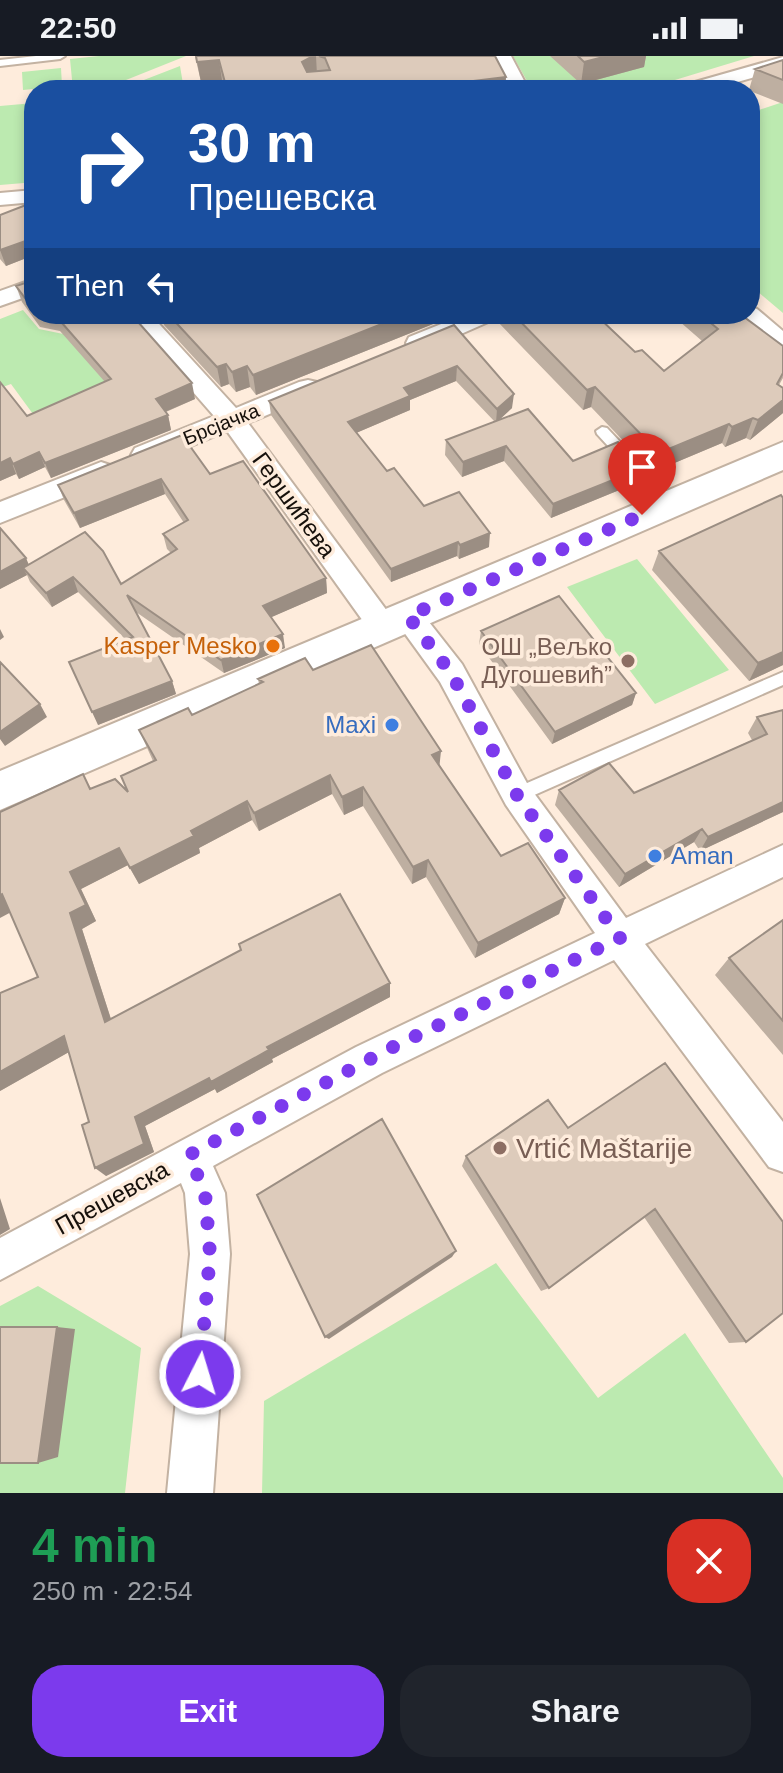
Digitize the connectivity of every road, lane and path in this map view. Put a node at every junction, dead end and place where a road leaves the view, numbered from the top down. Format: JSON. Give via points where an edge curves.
{"nodes":[{"id":1,"x":60,"y":56,"type":"edge"},
{"id":2,"x":502,"y":56,"type":"edge"},
{"id":3,"x":0,"y":63,"type":"edge"},
{"id":4,"x":783,"y":63,"type":"edge"},
{"id":5,"x":514,"y":80,"type":"edge"},
{"id":6,"x":723,"y":80,"type":"edge"},
{"id":7,"x":24,"y":197,"type":"edge"},
{"id":8,"x":0,"y":199,"type":"edge"},
{"id":9,"x":24,"y":290,"type":"edge"},
{"id":10,"x":0,"y":299,"type":"edge"},
{"id":11,"x":146,"y":324,"type":"edge"},
{"id":12,"x":463,"y":324,"type":"edge"},
{"id":13,"x":760,"y":324,"type":"edge"},
{"id":14,"x":783,"y":344,"type":"edge"},
{"id":15,"x":389,"y":355,"type":"edge"},
{"id":16,"x":333,"y":378,"type":"edge"},
{"id":17,"x":232,"y":420,"type":"junction"},
{"id":18,"x":602,"y":431,"type":"dead end"},
{"id":19,"x":783,"y":455,"type":"edge"},
{"id":20,"x":669,"y":503,"type":"junction"},
{"id":21,"x":0,"y":513,"type":"edge"},
{"id":22,"x":395,"y":622,"type":"junction"},
{"id":23,"x":783,"y":678,"type":"edge"},
{"id":24,"x":0,"y":791,"type":"edge"},
{"id":25,"x":517,"y":795,"type":"junction"},
{"id":26,"x":783,"y":860,"type":"edge"},
{"id":27,"x":620,"y":938,"type":"junction"},
{"id":28,"x":783,"y":1153,"type":"edge"},
{"id":29,"x":189,"y":1155,"type":"junction"},
{"id":30,"x":0,"y":1260,"type":"edge"},
{"id":31,"x":190,"y":1493,"type":"edge"}],
"edges":[{"from":1,"to":3,"type":"lane"},
{"from":2,"to":5,"type":"street"},
{"from":4,"to":6,"type":"street"},
{"from":7,"to":8,"type":"street"},
{"from":9,"to":10,"type":"street"},
{"from":11,"to":17,"type":"street","name":"Гершићева"},
{"from":12,"to":15,"type":"street"},
{"from":13,"to":14,"type":"street"},
{"from":16,"to":17,"type":"street","name":"Брсјачка"},
{"from":17,"to":21,"type":"street","name":"Брсјачка"},
{"from":17,"to":22,"type":"street","name":"Гершићева"},
{"from":18,"to":20,"type":"lane"},
{"from":19,"to":20,"type":"street"},
{"from":20,"to":22,"type":"street"},
{"from":22,"to":24,"type":"street"},
{"from":22,"to":25,"type":"street","name":"Гершићева","via":[[451,673]]},
{"from":23,"to":25,"type":"lane"},
{"from":25,"to":27,"type":"street","name":"Гершићева"},
{"from":26,"to":27,"type":"street","name":"Прешевска"},
{"from":27,"to":28,"type":"street","name":"Гершићева"},
{"from":27,"to":29,"type":"street","name":"Прешевска","via":[[382,1053]]},
{"from":29,"to":30,"type":"street","name":"Прешевска"},
{"from":29,"to":31,"type":"street","via":[[205,1193],[210,1254]]}]}
